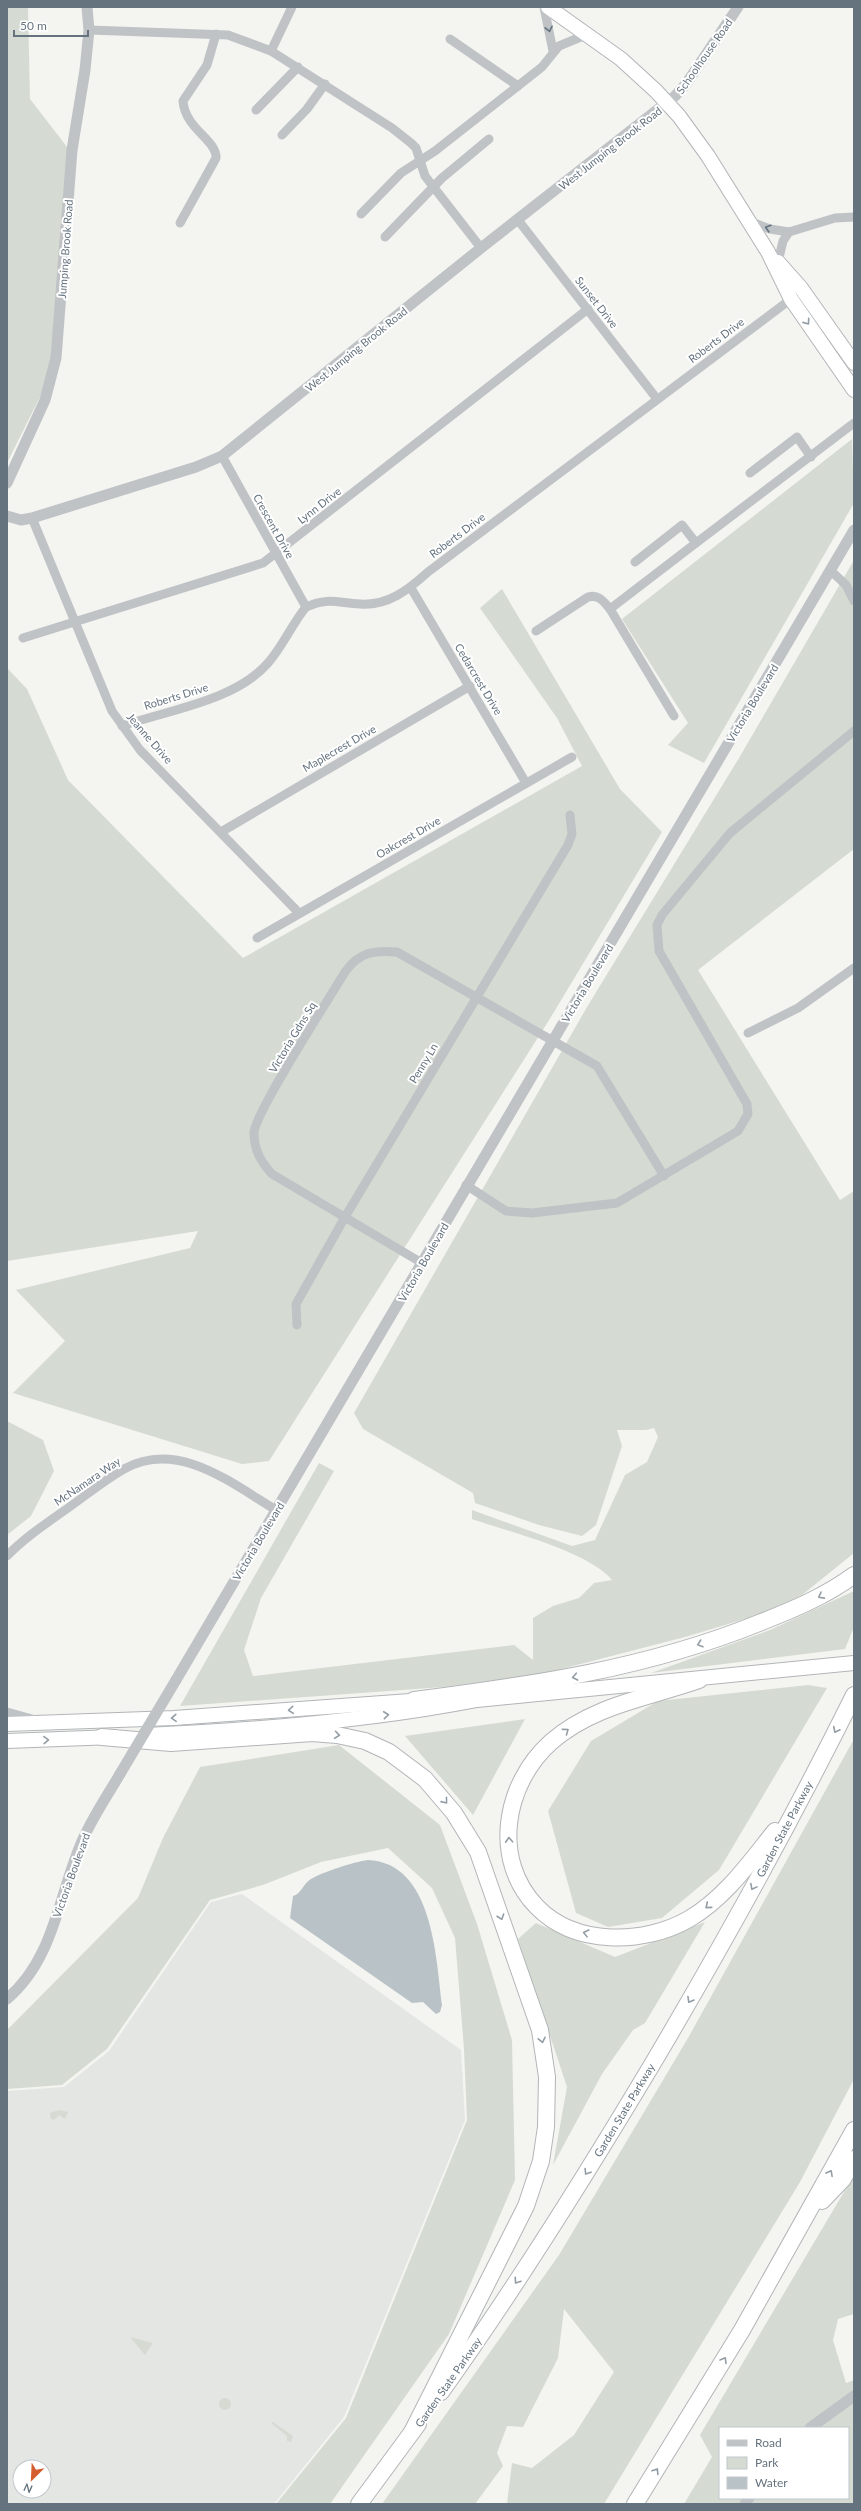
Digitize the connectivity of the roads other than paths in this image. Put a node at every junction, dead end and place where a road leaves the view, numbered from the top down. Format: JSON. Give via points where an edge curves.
{"nodes":[{"id":1,"x":87,"y":7,"type":"edge"},
{"id":2,"x":292,"y":7,"type":"edge"},
{"id":3,"x":544,"y":7,"type":"edge"},
{"id":4,"x":548,"y":7,"type":"edge"},
{"id":5,"x":738,"y":7,"type":"edge"},
{"id":6,"x":89,"y":30,"type":"junction"},
{"id":7,"x":216,"y":34,"type":"junction"},
{"id":8,"x":588,"y":34,"type":"junction"},
{"id":9,"x":450,"y":39,"type":"dead end"},
{"id":10,"x":271,"y":51,"type":"junction"},
{"id":11,"x":553,"y":51,"type":"junction"},
{"id":12,"x":298,"y":67,"type":"junction"},
{"id":13,"x":325,"y":84,"type":"junction"},
{"id":14,"x":518,"y":86,"type":"junction"},
{"id":15,"x":667,"y":103,"type":"junction"},
{"id":16,"x":256,"y":110,"type":"dead end"},
{"id":17,"x":282,"y":135,"type":"dead end"},
{"id":18,"x":489,"y":139,"type":"dead end"},
{"id":19,"x":420,"y":161,"type":"junction"},
{"id":20,"x":433,"y":187,"type":"junction"},
{"id":21,"x":361,"y":214,"type":"dead end"},
{"id":22,"x":854,"y":218,"type":"edge"},
{"id":23,"x":518,"y":220,"type":"junction"},
{"id":24,"x":748,"y":220,"type":"junction"},
{"id":25,"x":180,"y":222,"type":"dead end"},
{"id":26,"x":789,"y":232,"type":"junction"},
{"id":27,"x":385,"y":237,"type":"dead end"},
{"id":28,"x":481,"y":248,"type":"junction"},
{"id":29,"x":773,"y":257,"type":"junction"},
{"id":30,"x":791,"y":299,"type":"junction"},
{"id":31,"x":588,"y":309,"type":"junction"},
{"id":32,"x":854,"y":363,"type":"edge"},
{"id":33,"x":854,"y":390,"type":"edge"},
{"id":34,"x":657,"y":399,"type":"junction"},
{"id":35,"x":854,"y":423,"type":"edge"},
{"id":36,"x":222,"y":456,"type":"junction"},
{"id":37,"x":811,"y":457,"type":"junction"},
{"id":38,"x":750,"y":474,"type":"dead end"},
{"id":39,"x":7,"y":483,"type":"edge"},
{"id":40,"x":7,"y":516,"type":"edge"},
{"id":41,"x":32,"y":518,"type":"junction"},
{"id":42,"x":854,"y":530,"type":"edge"},
{"id":43,"x":696,"y":544,"type":"junction"},
{"id":44,"x":276,"y":554,"type":"junction"},
{"id":45,"x":635,"y":562,"type":"dead end"},
{"id":46,"x":830,"y":570,"type":"junction"},
{"id":47,"x":411,"y":588,"type":"junction"},
{"id":48,"x":854,"y":600,"type":"edge"},
{"id":49,"x":306,"y":607,"type":"junction"},
{"id":50,"x":610,"y":609,"type":"junction"},
{"id":51,"x":75,"y":622,"type":"junction"},
{"id":52,"x":536,"y":631,"type":"dead end"},
{"id":53,"x":23,"y":638,"type":"dead end"},
{"id":54,"x":470,"y":686,"type":"junction"},
{"id":55,"x":674,"y":716,"type":"dead end"},
{"id":56,"x":122,"y":726,"type":"junction"},
{"id":57,"x":854,"y":731,"type":"edge"},
{"id":58,"x":572,"y":757,"type":"dead end"},
{"id":59,"x":526,"y":783,"type":"junction"},
{"id":60,"x":570,"y":815,"type":"dead end"},
{"id":61,"x":221,"y":832,"type":"junction"},
{"id":62,"x":299,"y":913,"type":"junction"},
{"id":63,"x":257,"y":938,"type":"dead end"},
{"id":64,"x":854,"y":968,"type":"edge"},
{"id":65,"x":475,"y":997,"type":"junction"},
{"id":66,"x":748,"y":1033,"type":"dead end"},
{"id":67,"x":552,"y":1042,"type":"junction"},
{"id":68,"x":664,"y":1176,"type":"junction"},
{"id":69,"x":466,"y":1185,"type":"junction"},
{"id":70,"x":345,"y":1217,"type":"junction"},
{"id":71,"x":422,"y":1263,"type":"junction"},
{"id":72,"x":297,"y":1324,"type":"dead end"},
{"id":73,"x":276,"y":1510,"type":"junction"},
{"id":74,"x":7,"y":1556,"type":"edge"},
{"id":75,"x":854,"y":1575,"type":"edge"},
{"id":76,"x":854,"y":1663,"type":"edge"},
{"id":77,"x":699,"y":1680,"type":"junction"},
{"id":78,"x":854,"y":1695,"type":"edge"},
{"id":79,"x":414,"y":1700,"type":"junction"},
{"id":80,"x":477,"y":1700,"type":"junction"},
{"id":81,"x":7,"y":1712,"type":"edge"},
{"id":82,"x":49,"y":1723,"type":"junction"},
{"id":83,"x":7,"y":1724,"type":"edge"},
{"id":84,"x":102,"y":1738,"type":"junction"},
{"id":85,"x":7,"y":1741,"type":"edge"},
{"id":86,"x":798,"y":1803,"type":"junction"},
{"id":87,"x":7,"y":1999,"type":"edge"},
{"id":88,"x":854,"y":2130,"type":"edge"},
{"id":89,"x":854,"y":2159,"type":"edge"},
{"id":90,"x":805,"y":2220,"type":"junction"},
{"id":91,"x":854,"y":2396,"type":"edge"},
{"id":92,"x":811,"y":2427,"type":"edge"},
{"id":93,"x":412,"y":2432,"type":"junction"},
{"id":94,"x":359,"y":2504,"type":"edge"},
{"id":95,"x":635,"y":2504,"type":"edge"}],
"edges":[{"from":1,"to":6,"type":"street","name":"Jumping Brook Road"},
{"from":2,"to":10,"type":"street"},
{"from":3,"to":11,"type":"street","one_way":true},
{"from":4,"to":8,"type":"highway"},
{"from":5,"to":15,"type":"street","name":"Schoolhouse Road","via":[[686,84]]},
{"from":6,"to":7,"type":"street"},
{"from":6,"to":39,"type":"street","name":"Jumping Brook Road","via":[[72,150],[56,358],[45,400]]},
{"from":7,"to":10,"type":"street","via":[[238,37]]},
{"from":7,"to":25,"type":"street","via":[[207,65],[183,101],[189,122],[209,144],[216,158]]},
{"from":8,"to":11,"type":"street","via":[[564,42]]},
{"from":8,"to":15,"type":"highway","via":[[633,69]]},
{"from":9,"to":14,"type":"street"},
{"from":10,"to":12,"type":"street"},
{"from":11,"to":14,"type":"street","via":[[546,63]]},
{"from":12,"to":13,"type":"street"},
{"from":12,"to":16,"type":"street"},
{"from":13,"to":17,"type":"street","via":[[307,109]]},
{"from":13,"to":19,"type":"street","via":[[405,137],[416,148]]},
{"from":14,"to":19,"type":"street"},
{"from":15,"to":23,"type":"street","name":"West Jumping Brook Road"},
{"from":15,"to":24,"type":"highway","via":[[708,156]]},
{"from":18,"to":20,"type":"street"},
{"from":19,"to":20,"type":"street","via":[[425,176]]},
{"from":19,"to":21,"type":"street","via":[[401,173]]},
{"from":20,"to":27,"type":"street"},
{"from":20,"to":28,"type":"street"},
{"from":22,"to":26,"type":"street","via":[[835,218]]},
{"from":23,"to":28,"type":"street","name":"West Jumping Brook Road"},
{"from":23,"to":31,"type":"street","name":"Sunset Drive"},
{"from":26,"to":24,"type":"street","one_way":true,"via":[[770,229]]},
{"from":24,"to":29,"type":"highway"},
{"from":26,"to":29,"type":"street"},
{"from":28,"to":36,"type":"street","name":"West Jumping Brook Road"},
{"from":29,"to":30,"type":"highway"},
{"from":29,"to":32,"type":"highway","via":[[801,288]]},
{"from":30,"to":33,"type":"highway","one_way":true},
{"from":30,"to":34,"type":"street","name":"Roberts Drive"},
{"from":31,"to":34,"type":"street","name":"Sunset Drive"},
{"from":31,"to":44,"type":"street","name":"Lynn Drive"},
{"from":34,"to":47,"type":"street","name":"Roberts Drive","via":[[428,572]]},
{"from":35,"to":37,"type":"street"},
{"from":36,"to":41,"type":"street","name":"West Jumping Brook Road","via":[[196,468]]},
{"from":36,"to":44,"type":"street","name":"Crescent Drive"},
{"from":37,"to":38,"type":"street","via":[[797,437]]},
{"from":37,"to":43,"type":"street"},
{"from":40,"to":41,"type":"street","name":"West Jumping Brook Road","via":[[21,520]]},
{"from":41,"to":51,"type":"street","name":"Jeanne Drive"},
{"from":42,"to":46,"type":"street","name":"Victoria Boulevard"},
{"from":43,"to":45,"type":"street","via":[[682,525]]},
{"from":43,"to":50,"type":"street"},
{"from":44,"to":49,"type":"street","name":"Crescent Drive"},
{"from":44,"to":51,"type":"street","name":"Lynn Drive","via":[[256,565]]},
{"from":46,"to":48,"type":"street","via":[[846,585]]},
{"from":46,"to":67,"type":"street","name":"Victoria Boulevard"},
{"from":47,"to":49,"type":"street","name":"Roberts Drive","via":[[375,604],[327,600]]},
{"from":47,"to":54,"type":"street","name":"Cedarcrest Drive"},
{"from":49,"to":56,"type":"street","name":"Roberts Drive","via":[[274,656],[246,682],[221,694]]},
{"from":50,"to":52,"type":"street","via":[[601,598],[593,595]]},
{"from":50,"to":55,"type":"street"},
{"from":51,"to":53,"type":"street","name":"Lynn Drive"},
{"from":51,"to":56,"type":"street","name":"Jeanne Drive","via":[[112,711]]},
{"from":54,"to":59,"type":"street","name":"Cedarcrest Drive"},
{"from":54,"to":61,"type":"street","name":"Maplecrest Drive"},
{"from":56,"to":61,"type":"street","name":"Jeanne Drive","via":[[140,750]]},
{"from":57,"to":68,"type":"street","via":[[730,833],[662,915],[657,925],[659,951],[747,1104],[748,1114],[738,1131]]},
{"from":58,"to":59,"type":"street","name":"Oakcrest Drive"},
{"from":59,"to":62,"type":"street","name":"Oakcrest Drive"},
{"from":60,"to":65,"type":"street","name":"Penny Ln","via":[[572,834],[568,845]]},
{"from":61,"to":62,"type":"street","name":"Jeanne Drive"},
{"from":62,"to":63,"type":"street","name":"Oakcrest Drive"},
{"from":64,"to":66,"type":"street","via":[[798,1008]]},
{"from":65,"to":67,"type":"street","name":"Victoria Gdns Sq"},
{"from":65,"to":70,"type":"street","name":"Penny Ln"},
{"from":65,"to":70,"type":"street","name":"Victoria Gdns Sq","via":[[397,952],[380,950],[364,953],[352,961],[268,1102],[254,1132],[259,1159],[272,1174]]},
{"from":67,"to":68,"type":"street","name":"Victoria Gdns Sq","via":[[598,1066]]},
{"from":67,"to":69,"type":"street","name":"Victoria Boulevard"},
{"from":68,"to":69,"type":"street","via":[[617,1203],[532,1213],[506,1211]]},
{"from":69,"to":71,"type":"street","name":"Victoria Boulevard"},
{"from":70,"to":71,"type":"street","name":"Victoria Gdns Sq"},
{"from":70,"to":72,"type":"street","name":"Penny Ln","via":[[296,1304]]},
{"from":71,"to":73,"type":"street","name":"Victoria Boulevard"},
{"from":73,"to":74,"type":"street","name":"McNamara Way","via":[[204,1468],[174,1459],[150,1460],[125,1468],[109,1478],[28,1537]]},
{"from":73,"to":87,"type":"street","name":"Victoria Boulevard","bridge":true,"via":[[80,1845],[45,1949],[28,1977]]},
{"from":75,"to":79,"type":"highway","one_way":true,"via":[[830,1591],[792,1609],[725,1636],[666,1655],[570,1677]]},
{"from":76,"to":77,"type":"highway"},
{"from":77,"to":80,"type":"highway"},
{"from":86,"to":77,"type":"highway","one_way":true,"via":[[719,1896],[688,1920],[663,1931],[622,1938],[583,1932],[558,1923],[530,1899],[522,1888],[513,1865],[508,1828],[516,1792],[533,1761],[557,1737],[594,1714],[635,1698],[665,1692]]},
{"from":78,"to":86,"type":"highway","name":"Garden State Parkway","one_way":true},
{"from":79,"to":80,"type":"highway"},
{"from":79,"to":82,"type":"highway","one_way":true,"via":[[213,1716]]},
{"from":84,"to":80,"type":"highway","one_way":true,"via":[[264,1728],[417,1712]]},
{"from":81,"to":82,"type":"street"},
{"from":82,"to":83,"type":"highway"},
{"from":85,"to":84,"type":"highway","one_way":true},
{"from":84,"to":93,"type":"highway","one_way":true,"via":[[171,1743],[312,1733],[365,1741],[389,1752],[425,1780],[454,1813],[478,1852],[540,2030],[547,2078],[546,2127],[541,2161],[526,2206]]},
{"from":86,"to":93,"type":"highway","name":"Garden State Parkway","one_way":true,"via":[[692,1996],[598,2155],[510,2292]]},
{"from":90,"to":88,"type":"highway","one_way":true},
{"from":89,"to":90,"type":"highway","via":[[843,2179]]},
{"from":95,"to":90,"type":"highway","one_way":true,"via":[[714,2377]]},
{"from":91,"to":92,"type":"street"},
{"from":93,"to":94,"type":"highway","name":"Garden State Parkway"}]}
